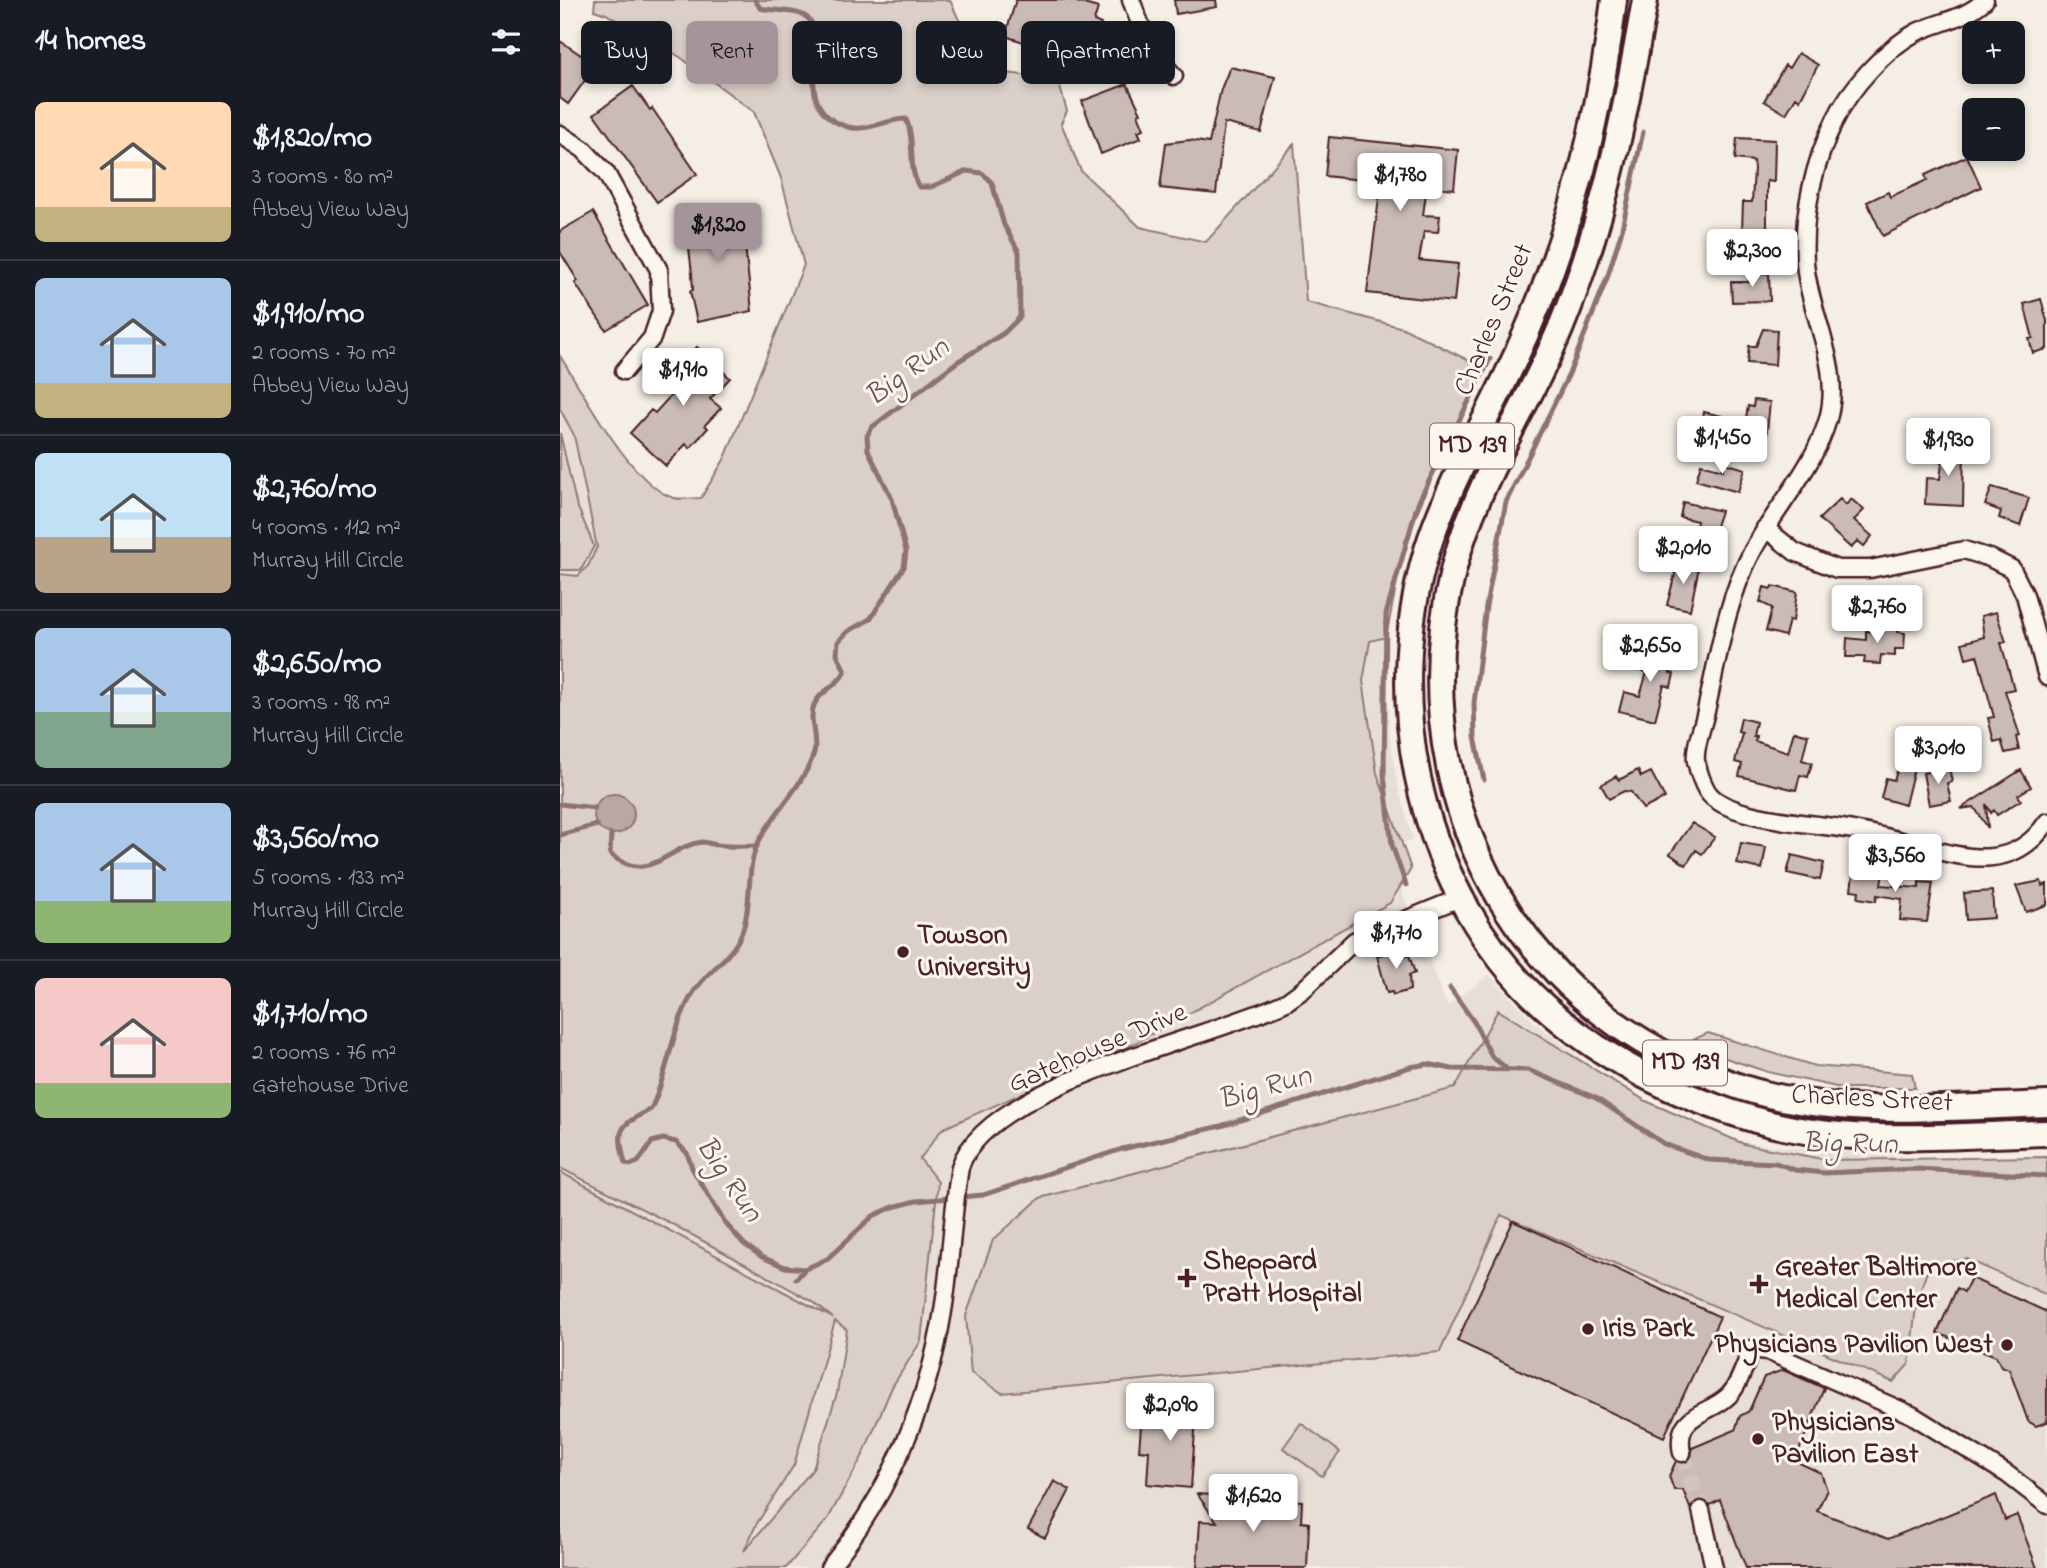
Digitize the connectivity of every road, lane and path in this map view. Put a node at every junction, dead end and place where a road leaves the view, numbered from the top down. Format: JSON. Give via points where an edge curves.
{"nodes":[{"id":1,"x":1131,"y":0,"type":"edge"},
{"id":2,"x":1614,"y":0,"type":"edge"},
{"id":3,"x":1645,"y":0,"type":"edge"},
{"id":4,"x":1985,"y":0,"type":"edge"},
{"id":5,"x":1139,"y":21,"type":"edge"},
{"id":6,"x":560,"y":134,"type":"edge"},
{"id":7,"x":624,"y":371,"type":"dead end"},
{"id":8,"x":1765,"y":528,"type":"junction"},
{"id":9,"x":2047,"y":677,"type":"edge"},
{"id":10,"x":1454,"y":790,"type":"junction"},
{"id":11,"x":2047,"y":822,"type":"edge"},
{"id":12,"x":1462,"y":897,"type":"junction"},
{"id":13,"x":1601,"y":1014,"type":"junction"},
{"id":14,"x":2047,"y":1104,"type":"edge"},
{"id":15,"x":2047,"y":1133,"type":"edge"},
{"id":16,"x":1682,"y":1452,"type":"tunnel mouth"},
{"id":17,"x":2047,"y":1505,"type":"edge"},
{"id":18,"x":1701,"y":1510,"type":"tunnel mouth"},
{"id":19,"x":829,"y":1568,"type":"edge"},
{"id":20,"x":1714,"y":1568,"type":"edge"}],
"edges":[{"from":1,"to":5,"type":"street"},
{"from":2,"to":12,"type":"main road","name":"Charles Street","number":"MD 139","via":[[1592,125],[1565,227],[1516,357],[1438,519],[1415,603],[1408,680],[1411,746],[1431,826]]},
{"from":3,"to":10,"type":"main road","name":"Charles Street","number":"MD 139","via":[[1625,112],[1594,237],[1557,336],[1468,523],[1452,576],[1440,676]]},
{"from":4,"to":8,"type":"street","via":[[1972,13],[1917,32],[1885,52],[1836,116],[1821,150],[1809,200],[1805,263],[1832,371],[1829,418],[1810,461]]},
{"from":6,"to":7,"type":"street","via":[[606,173],[659,270],[661,311],[652,338]]},
{"from":8,"to":9,"type":"street","via":[[1795,552],[1838,569],[1870,569],[1964,550],[2012,569],[2025,595]]},
{"from":8,"to":11,"type":"street","via":[[1749,556],[1729,611],[1700,737],[1696,760],[1708,793],[1723,806],[1853,830],[1965,859],[2018,851]]},
{"from":10,"to":12,"type":"main road","via":[[1445,807],[1464,873]]},
{"from":10,"to":13,"type":"main road","name":"Charles Street","number":"MD 139","via":[[1481,862],[1513,919],[1548,965]]},
{"from":12,"to":13,"type":"main road","via":[[1484,908],[1554,993],[1572,1006]]},
{"from":12,"to":15,"type":"main road","name":"Charles Street","number":"MD 139","via":[[1513,974],[1545,1007],[1589,1043],[1692,1098],[1802,1130],[1896,1136]]},
{"from":12,"to":19,"type":"street","name":"Gatehouse Drive","via":[[1354,941],[1304,989],[1274,1008],[1095,1072],[1020,1107],[973,1143],[958,1179],[938,1338],[916,1414],[882,1489]]},
{"from":13,"to":14,"type":"main road","name":"Charles Street","number":"MD 139","via":[[1635,1040],[1714,1078],[1761,1094],[1874,1108]]},
{"from":16,"to":17,"type":"street","via":[[1681,1439],[1691,1418],[1726,1398],[1752,1349],[1767,1351],[1912,1415],[2007,1474]]},
{"from":18,"to":20,"type":"street"}]}
